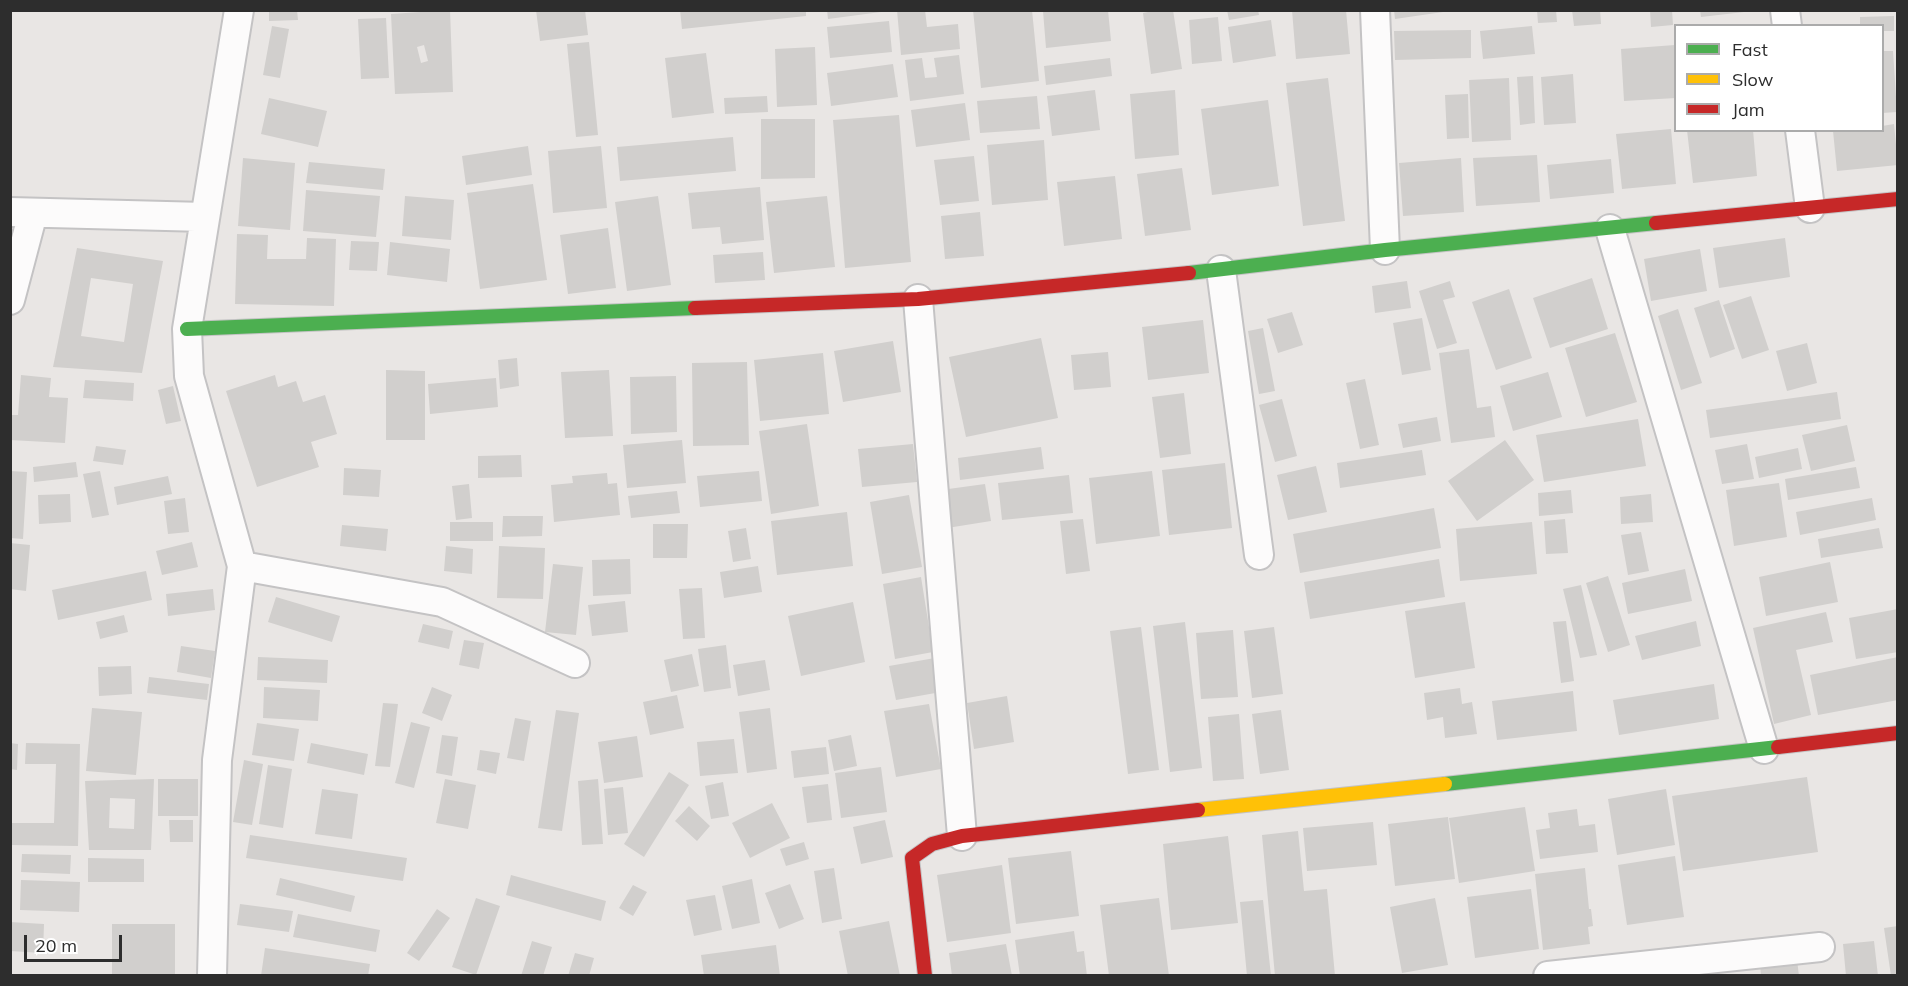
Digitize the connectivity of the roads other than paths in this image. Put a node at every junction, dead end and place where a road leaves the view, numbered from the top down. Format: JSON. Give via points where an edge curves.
{"nodes":[{"id":1,"x":239,"y":10,"type":"edge"},
{"id":2,"x":1374,"y":10,"type":"edge"},
{"id":3,"x":1800,"y":132,"type":"edge"},
{"id":4,"x":1898,"y":199,"type":"edge"},
{"id":5,"x":1810,"y":208,"type":"junction"},
{"id":6,"x":22,"y":213,"type":"edge"},
{"id":7,"x":205,"y":217,"type":"junction"},
{"id":8,"x":1610,"y":229,"type":"junction"},
{"id":9,"x":1385,"y":250,"type":"junction"},
{"id":10,"x":1221,"y":270,"type":"junction"},
{"id":11,"x":918,"y":299,"type":"junction"},
{"id":12,"x":10,"y":300,"type":"edge"},
{"id":13,"x":187,"y":329,"type":"junction"},
{"id":14,"x":1259,"y":555,"type":"dead end"},
{"id":15,"x":242,"y":566,"type":"junction"},
{"id":16,"x":575,"y":663,"type":"dead end"},
{"id":17,"x":1898,"y":733,"type":"edge"},
{"id":18,"x":1764,"y":749,"type":"junction"},
{"id":19,"x":963,"y":836,"type":"junction"},
{"id":20,"x":1820,"y":946,"type":"dead end"},
{"id":21,"x":212,"y":975,"type":"edge"},
{"id":22,"x":926,"y":975,"type":"edge"},
{"id":23,"x":1548,"y":975,"type":"edge"}],
"edges":[{"from":1,"to":7,"type":"street"},
{"from":2,"to":9,"type":"street"},
{"from":3,"to":5,"type":"street"},
{"from":4,"to":5,"type":"street"},
{"from":5,"to":8,"type":"street"},
{"from":6,"to":7,"type":"street"},
{"from":6,"to":12,"type":"street"},
{"from":7,"to":13,"type":"street"},
{"from":8,"to":9,"type":"street"},
{"from":8,"to":18,"type":"street"},
{"from":9,"to":10,"type":"street"},
{"from":10,"to":11,"type":"street"},
{"from":10,"to":14,"type":"street"},
{"from":11,"to":13,"type":"street"},
{"from":11,"to":19,"type":"street"},
{"from":13,"to":15,"type":"street","via":[[189,376]]},
{"from":15,"to":16,"type":"street","via":[[442,602]]},
{"from":15,"to":21,"type":"street","via":[[217,760]]},
{"from":17,"to":18,"type":"street"},
{"from":18,"to":19,"type":"street"},
{"from":19,"to":22,"type":"street","via":[[932,844],[912,858]]},
{"from":20,"to":23,"type":"street"}]}
